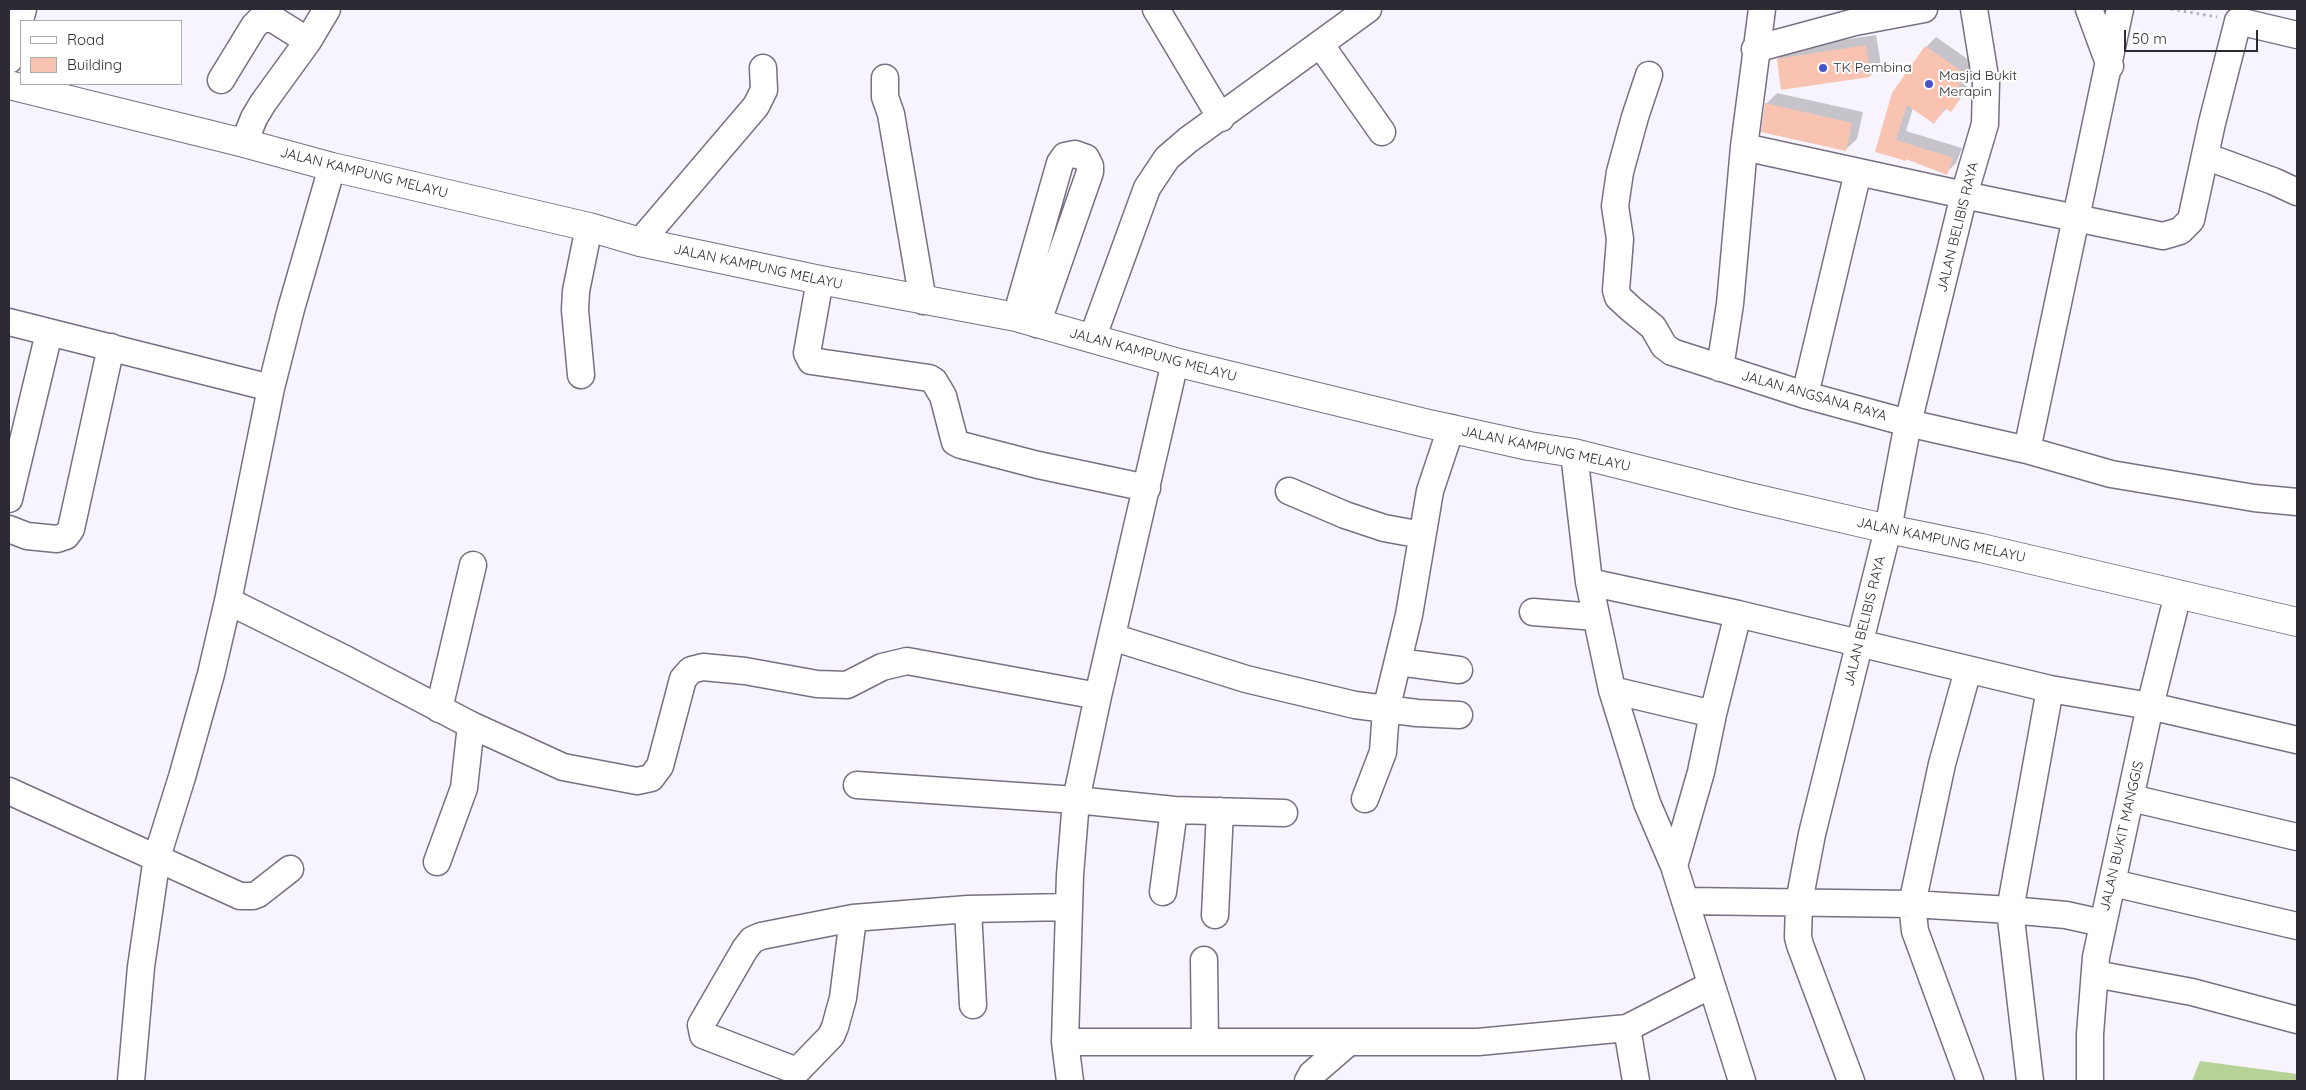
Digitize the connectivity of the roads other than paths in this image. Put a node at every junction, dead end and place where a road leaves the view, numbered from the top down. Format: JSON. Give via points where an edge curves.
{"nodes":[{"id":1,"x":23,"y":9,"type":"edge"},
{"id":2,"x":327,"y":9,"type":"edge"},
{"id":3,"x":1156,"y":9,"type":"edge"},
{"id":4,"x":1368,"y":9,"type":"edge"},
{"id":5,"x":1762,"y":9,"type":"edge"},
{"id":6,"x":1924,"y":9,"type":"edge"},
{"id":7,"x":1974,"y":9,"type":"edge"},
{"id":8,"x":2090,"y":9,"type":"edge"},
{"id":9,"x":2120,"y":9,"type":"edge"},
{"id":10,"x":1854,"y":16,"type":"edge"},
{"id":11,"x":2284,"y":24,"type":"edge"},
{"id":12,"x":308,"y":41,"type":"junction"},
{"id":13,"x":1320,"y":44,"type":"junction"},
{"id":14,"x":1755,"y":49,"type":"junction"},
{"id":15,"x":9,"y":60,"type":"edge"},
{"id":16,"x":2110,"y":66,"type":"junction"},
{"id":17,"x":763,"y":68,"type":"dead end"},
{"id":18,"x":1649,"y":75,"type":"dead end"},
{"id":19,"x":885,"y":78,"type":"dead end"},
{"id":20,"x":222,"y":80,"type":"dead end"},
{"id":21,"x":9,"y":85,"type":"edge"},
{"id":22,"x":1221,"y":118,"type":"junction"},
{"id":23,"x":1382,"y":132,"type":"dead end"},
{"id":24,"x":244,"y":143,"type":"junction"},
{"id":25,"x":1744,"y":147,"type":"junction"},
{"id":26,"x":2205,"y":156,"type":"junction"},
{"id":27,"x":332,"y":167,"type":"junction"},
{"id":28,"x":1858,"y":172,"type":"junction"},
{"id":29,"x":2297,"y":192,"type":"edge"},
{"id":30,"x":1964,"y":196,"type":"junction"},
{"id":31,"x":2078,"y":218,"type":"junction"},
{"id":32,"x":590,"y":227,"type":"junction"},
{"id":33,"x":640,"y":242,"type":"junction"},
{"id":34,"x":820,"y":280,"type":"junction"},
{"id":35,"x":923,"y":301,"type":"junction"},
{"id":36,"x":1026,"y":320,"type":"junction"},
{"id":37,"x":9,"y":322,"type":"edge"},
{"id":38,"x":49,"y":333,"type":"junction"},
{"id":39,"x":1092,"y":340,"type":"junction"},
{"id":40,"x":111,"y":347,"type":"junction"},
{"id":41,"x":1175,"y":362,"type":"junction"},
{"id":42,"x":1720,"y":368,"type":"junction"},
{"id":43,"x":581,"y":375,"type":"dead end"},
{"id":44,"x":271,"y":388,"type":"junction"},
{"id":45,"x":1805,"y":395,"type":"junction"},
{"id":46,"x":1908,"y":422,"type":"junction"},
{"id":47,"x":1451,"y":428,"type":"junction"},
{"id":48,"x":2027,"y":450,"type":"junction"},
{"id":49,"x":1574,"y":453,"type":"junction"},
{"id":50,"x":1147,"y":488,"type":"junction"},
{"id":51,"x":1289,"y":491,"type":"dead end"},
{"id":52,"x":9,"y":499,"type":"edge"},
{"id":53,"x":2297,"y":502,"type":"edge"},
{"id":54,"x":9,"y":529,"type":"edge"},
{"id":55,"x":1888,"y":529,"type":"junction"},
{"id":56,"x":1422,"y":535,"type":"junction"},
{"id":57,"x":473,"y":565,"type":"dead end"},
{"id":58,"x":1589,"y":582,"type":"junction"},
{"id":59,"x":2178,"y":594,"type":"junction"},
{"id":60,"x":228,"y":601,"type":"junction"},
{"id":61,"x":1534,"y":612,"type":"dead end"},
{"id":62,"x":1738,"y":614,"type":"junction"},
{"id":63,"x":1596,"y":617,"type":"junction"},
{"id":64,"x":2297,"y":622,"type":"edge"},
{"id":65,"x":1112,"y":637,"type":"junction"},
{"id":66,"x":1860,"y":644,"type":"junction"},
{"id":67,"x":1398,"y":662,"type":"junction"},
{"id":68,"x":1459,"y":670,"type":"dead end"},
{"id":69,"x":1968,"y":670,"type":"junction"},
{"id":70,"x":2050,"y":689,"type":"junction"},
{"id":71,"x":1612,"y":690,"type":"junction"},
{"id":72,"x":1098,"y":696,"type":"junction"},
{"id":73,"x":2150,"y":706,"type":"junction"},
{"id":74,"x":439,"y":709,"type":"junction"},
{"id":75,"x":1386,"y":710,"type":"junction"},
{"id":76,"x":1713,"y":714,"type":"junction"},
{"id":77,"x":1459,"y":716,"type":"dead end"},
{"id":78,"x":471,"y":726,"type":"junction"},
{"id":79,"x":2297,"y":740,"type":"edge"},
{"id":80,"x":857,"y":785,"type":"dead end"},
{"id":81,"x":9,"y":791,"type":"edge"},
{"id":82,"x":1365,"y":798,"type":"dead end"},
{"id":83,"x":2131,"y":798,"type":"junction"},
{"id":84,"x":1076,"y":800,"type":"junction"},
{"id":85,"x":1174,"y":810,"type":"junction"},
{"id":86,"x":1220,"y":811,"type":"junction"},
{"id":87,"x":1284,"y":813,"type":"dead end"},
{"id":88,"x":2297,"y":837,"type":"edge"},
{"id":89,"x":156,"y":857,"type":"junction"},
{"id":90,"x":437,"y":862,"type":"dead end"},
{"id":91,"x":1674,"y":866,"type":"junction"},
{"id":92,"x":290,"y":869,"type":"dead end"},
{"id":93,"x":2113,"y":883,"type":"junction"},
{"id":94,"x":1163,"y":892,"type":"dead end"},
{"id":95,"x":1685,"y":901,"type":"junction"},
{"id":96,"x":1799,"y":902,"type":"junction"},
{"id":97,"x":1912,"y":904,"type":"junction"},
{"id":98,"x":1069,"y":907,"type":"junction"},
{"id":99,"x":968,"y":909,"type":"junction"},
{"id":100,"x":2010,"y":910,"type":"junction"},
{"id":101,"x":1215,"y":915,"type":"dead end"},
{"id":102,"x":853,"y":918,"type":"junction"},
{"id":103,"x":2102,"y":923,"type":"junction"},
{"id":104,"x":2297,"y":926,"type":"edge"},
{"id":105,"x":1204,"y":960,"type":"dead end"},
{"id":106,"x":2095,"y":974,"type":"junction"},
{"id":107,"x":1711,"y":985,"type":"junction"},
{"id":108,"x":973,"y":1006,"type":"dead end"},
{"id":109,"x":2297,"y":1020,"type":"edge"},
{"id":110,"x":1628,"y":1028,"type":"junction"},
{"id":111,"x":1065,"y":1042,"type":"junction"},
{"id":112,"x":1205,"y":1042,"type":"junction"},
{"id":113,"x":1349,"y":1042,"type":"junction"},
{"id":114,"x":796,"y":1076,"type":"edge"},
{"id":115,"x":132,"y":1081,"type":"edge"},
{"id":116,"x":1070,"y":1081,"type":"edge"},
{"id":117,"x":1308,"y":1081,"type":"edge"},
{"id":118,"x":1636,"y":1081,"type":"edge"},
{"id":119,"x":1742,"y":1081,"type":"edge"},
{"id":120,"x":1851,"y":1081,"type":"edge"},
{"id":121,"x":1970,"y":1081,"type":"edge"},
{"id":122,"x":2030,"y":1081,"type":"edge"},
{"id":123,"x":2090,"y":1081,"type":"edge"}],
"edges":[{"from":1,"to":15,"type":"street"},
{"from":2,"to":12,"type":"street"},
{"from":3,"to":22,"type":"street"},
{"from":4,"to":13,"type":"street"},
{"from":5,"to":14,"type":"street"},
{"from":6,"to":10,"type":"street"},
{"from":7,"to":30,"type":"street","name":"JALAN BELIBIS RAYA","via":[[1986,82],[1985,124]]},
{"from":8,"to":16,"type":"street"},
{"from":9,"to":16,"type":"street"},
{"from":10,"to":14,"type":"street"},
{"from":11,"to":26,"type":"street","via":[[2238,21]]},
{"from":12,"to":20,"type":"street","via":[[273,19],[261,20],[254,26]]},
{"from":12,"to":24,"type":"street","via":[[263,102]]},
{"from":13,"to":22,"type":"street"},
{"from":13,"to":23,"type":"street"},
{"from":14,"to":25,"type":"street"},
{"from":16,"to":31,"type":"street"},
{"from":17,"to":33,"type":"street","via":[[764,90],[756,106]]},
{"from":18,"to":42,"type":"street","name":"JALAN ANGSANA RAYA","via":[[1620,172],[1615,206],[1620,239],[1616,290],[1618,297],[1653,327],[1664,346],[1672,352]]},
{"from":19,"to":35,"type":"street"},
{"from":21,"to":24,"type":"main road","name":"JALAN KAMPUNG MELAYU"},
{"from":22,"to":39,"type":"street","via":[[1167,158],[1147,188]]},
{"from":24,"to":27,"type":"main road","name":"JALAN KAMPUNG MELAYU"},
{"from":25,"to":28,"type":"street"},
{"from":25,"to":42,"type":"street","via":[[1737,241]]},
{"from":26,"to":29,"type":"street"},
{"from":26,"to":31,"type":"street","via":[[2191,220],[2180,231],[2163,236]]},
{"from":27,"to":32,"type":"main road","name":"JALAN KAMPUNG MELAYU"},
{"from":27,"to":44,"type":"street"},
{"from":28,"to":30,"type":"street"},
{"from":28,"to":45,"type":"street"},
{"from":30,"to":31,"type":"street"},
{"from":30,"to":46,"type":"street","name":"JALAN BELIBIS RAYA"},
{"from":31,"to":48,"type":"street"},
{"from":32,"to":33,"type":"main road","name":"JALAN KAMPUNG MELAYU"},
{"from":32,"to":43,"type":"street","via":[[576,291]]},
{"from":33,"to":34,"type":"main road","name":"JALAN KAMPUNG MELAYU"},
{"from":34,"to":35,"type":"main road","name":"JALAN KAMPUNG MELAYU"},
{"from":34,"to":50,"type":"street","via":[[807,353],[811,361],[929,378],[943,396],[955,442],[1038,465]]},
{"from":35,"to":36,"type":"main road","name":"JALAN KAMPUNG MELAYU"},
{"from":36,"to":36,"type":"street","via":[[1090,172],[1086,158],[1074,154],[1065,156],[1060,163]]},
{"from":36,"to":39,"type":"main road","name":"JALAN KAMPUNG MELAYU"},
{"from":37,"to":38,"type":"street"},
{"from":38,"to":40,"type":"street"},
{"from":38,"to":52,"type":"street"},
{"from":39,"to":41,"type":"main road","name":"JALAN KAMPUNG MELAYU"},
{"from":40,"to":44,"type":"street"},
{"from":40,"to":54,"type":"street","via":[[70,529],[66,536],[57,539],[27,536]]},
{"from":41,"to":47,"type":"main road","name":"JALAN KAMPUNG MELAYU"},
{"from":41,"to":50,"type":"street"},
{"from":42,"to":45,"type":"street","name":"JALAN ANGSANA RAYA"},
{"from":44,"to":60,"type":"street"},
{"from":45,"to":46,"type":"street","name":"JALAN ANGSANA RAYA"},
{"from":46,"to":48,"type":"street","name":"JALAN ANGSANA RAYA"},
{"from":46,"to":55,"type":"street","name":"JALAN BELIBIS RAYA"},
{"from":47,"to":49,"type":"main road","name":"JALAN KAMPUNG MELAYU"},
{"from":47,"to":56,"type":"street","via":[[1430,492]]},
{"from":48,"to":53,"type":"street","name":"JALAN ANGSANA RAYA","via":[[2111,474]]},
{"from":49,"to":55,"type":"main road","name":"JALAN KAMPUNG MELAYU"},
{"from":49,"to":58,"type":"street"},
{"from":50,"to":65,"type":"street"},
{"from":51,"to":56,"type":"street","via":[[1384,528]]},
{"from":55,"to":59,"type":"main road","name":"JALAN KAMPUNG MELAYU"},
{"from":55,"to":66,"type":"street","name":"JALAN BELIBIS RAYA"},
{"from":56,"to":67,"type":"street"},
{"from":57,"to":74,"type":"street"},
{"from":58,"to":62,"type":"street"},
{"from":58,"to":63,"type":"street"},
{"from":59,"to":64,"type":"main road","name":"JALAN KAMPUNG MELAYU"},
{"from":59,"to":73,"type":"street","name":"JALAN BUKIT MANGGIS"},
{"from":60,"to":74,"type":"street"},
{"from":60,"to":89,"type":"street","via":[[211,674]]},
{"from":61,"to":63,"type":"street"},
{"from":62,"to":66,"type":"street"},
{"from":62,"to":76,"type":"street"},
{"from":63,"to":71,"type":"street"},
{"from":65,"to":72,"type":"street"},
{"from":65,"to":75,"type":"street","via":[[1246,679]]},
{"from":66,"to":69,"type":"street"},
{"from":66,"to":96,"type":"street","name":"JALAN BELIBIS RAYA","via":[[1812,834]]},
{"from":67,"to":68,"type":"street"},
{"from":67,"to":75,"type":"street"},
{"from":69,"to":70,"type":"street"},
{"from":69,"to":97,"type":"street","via":[[1942,764]]},
{"from":70,"to":73,"type":"street"},
{"from":70,"to":100,"type":"street"},
{"from":71,"to":76,"type":"street"},
{"from":71,"to":91,"type":"street","via":[[1647,803]]},
{"from":72,"to":78,"type":"street","via":[[907,661],[882,667],[847,685],[817,684],[703,667],[691,670],[683,680],[660,766],[652,778],[637,781],[563,767]]},
{"from":72,"to":84,"type":"street"},
{"from":73,"to":79,"type":"street"},
{"from":73,"to":83,"type":"street","name":"JALAN BUKIT MANGGIS"},
{"from":74,"to":78,"type":"street"},
{"from":75,"to":77,"type":"street"},
{"from":75,"to":82,"type":"street","via":[[1383,752]]},
{"from":76,"to":91,"type":"street","via":[[1702,772]]},
{"from":78,"to":90,"type":"street","via":[[464,788]]},
{"from":80,"to":84,"type":"street"},
{"from":81,"to":89,"type":"street"},
{"from":83,"to":88,"type":"street"},
{"from":83,"to":93,"type":"street","name":"JALAN BUKIT MANGGIS"},
{"from":84,"to":85,"type":"street"},
{"from":84,"to":98,"type":"street"},
{"from":85,"to":86,"type":"street"},
{"from":85,"to":94,"type":"street"},
{"from":86,"to":87,"type":"street"},
{"from":86,"to":101,"type":"street"},
{"from":89,"to":92,"type":"street","via":[[248,897],[258,894]]},
{"from":89,"to":115,"type":"street","via":[[141,967]]},
{"from":91,"to":95,"type":"street"},
{"from":93,"to":103,"type":"street","name":"JALAN BUKIT MANGGIS"},
{"from":93,"to":104,"type":"street"},
{"from":95,"to":96,"type":"street"},
{"from":95,"to":107,"type":"street"},
{"from":96,"to":97,"type":"street"},
{"from":96,"to":120,"type":"street","name":"JALAN BELIBIS RAYA","via":[[1800,945]]},
{"from":97,"to":100,"type":"street"},
{"from":97,"to":121,"type":"street","via":[[1915,931]]},
{"from":98,"to":99,"type":"street"},
{"from":98,"to":111,"type":"street"},
{"from":99,"to":102,"type":"street"},
{"from":99,"to":108,"type":"street"},
{"from":100,"to":103,"type":"street","via":[[2066,915]]},
{"from":100,"to":122,"type":"street"},
{"from":102,"to":114,"type":"street","via":[[843,998],[835,1027]]},
{"from":102,"to":114,"type":"street","via":[[752,940],[701,1026],[703,1035]]},
{"from":103,"to":106,"type":"street","name":"JALAN BUKIT MANGGIS"},
{"from":105,"to":112,"type":"street"},
{"from":106,"to":109,"type":"street","via":[[2199,994]]},
{"from":106,"to":123,"type":"street","name":"JALAN BUKIT MANGGIS"},
{"from":107,"to":110,"type":"street"},
{"from":107,"to":119,"type":"street"},
{"from":110,"to":113,"type":"street","via":[[1478,1042]]},
{"from":110,"to":118,"type":"street"},
{"from":111,"to":112,"type":"street"},
{"from":111,"to":116,"type":"street"},
{"from":112,"to":113,"type":"street"},
{"from":113,"to":117,"type":"street"}]}
